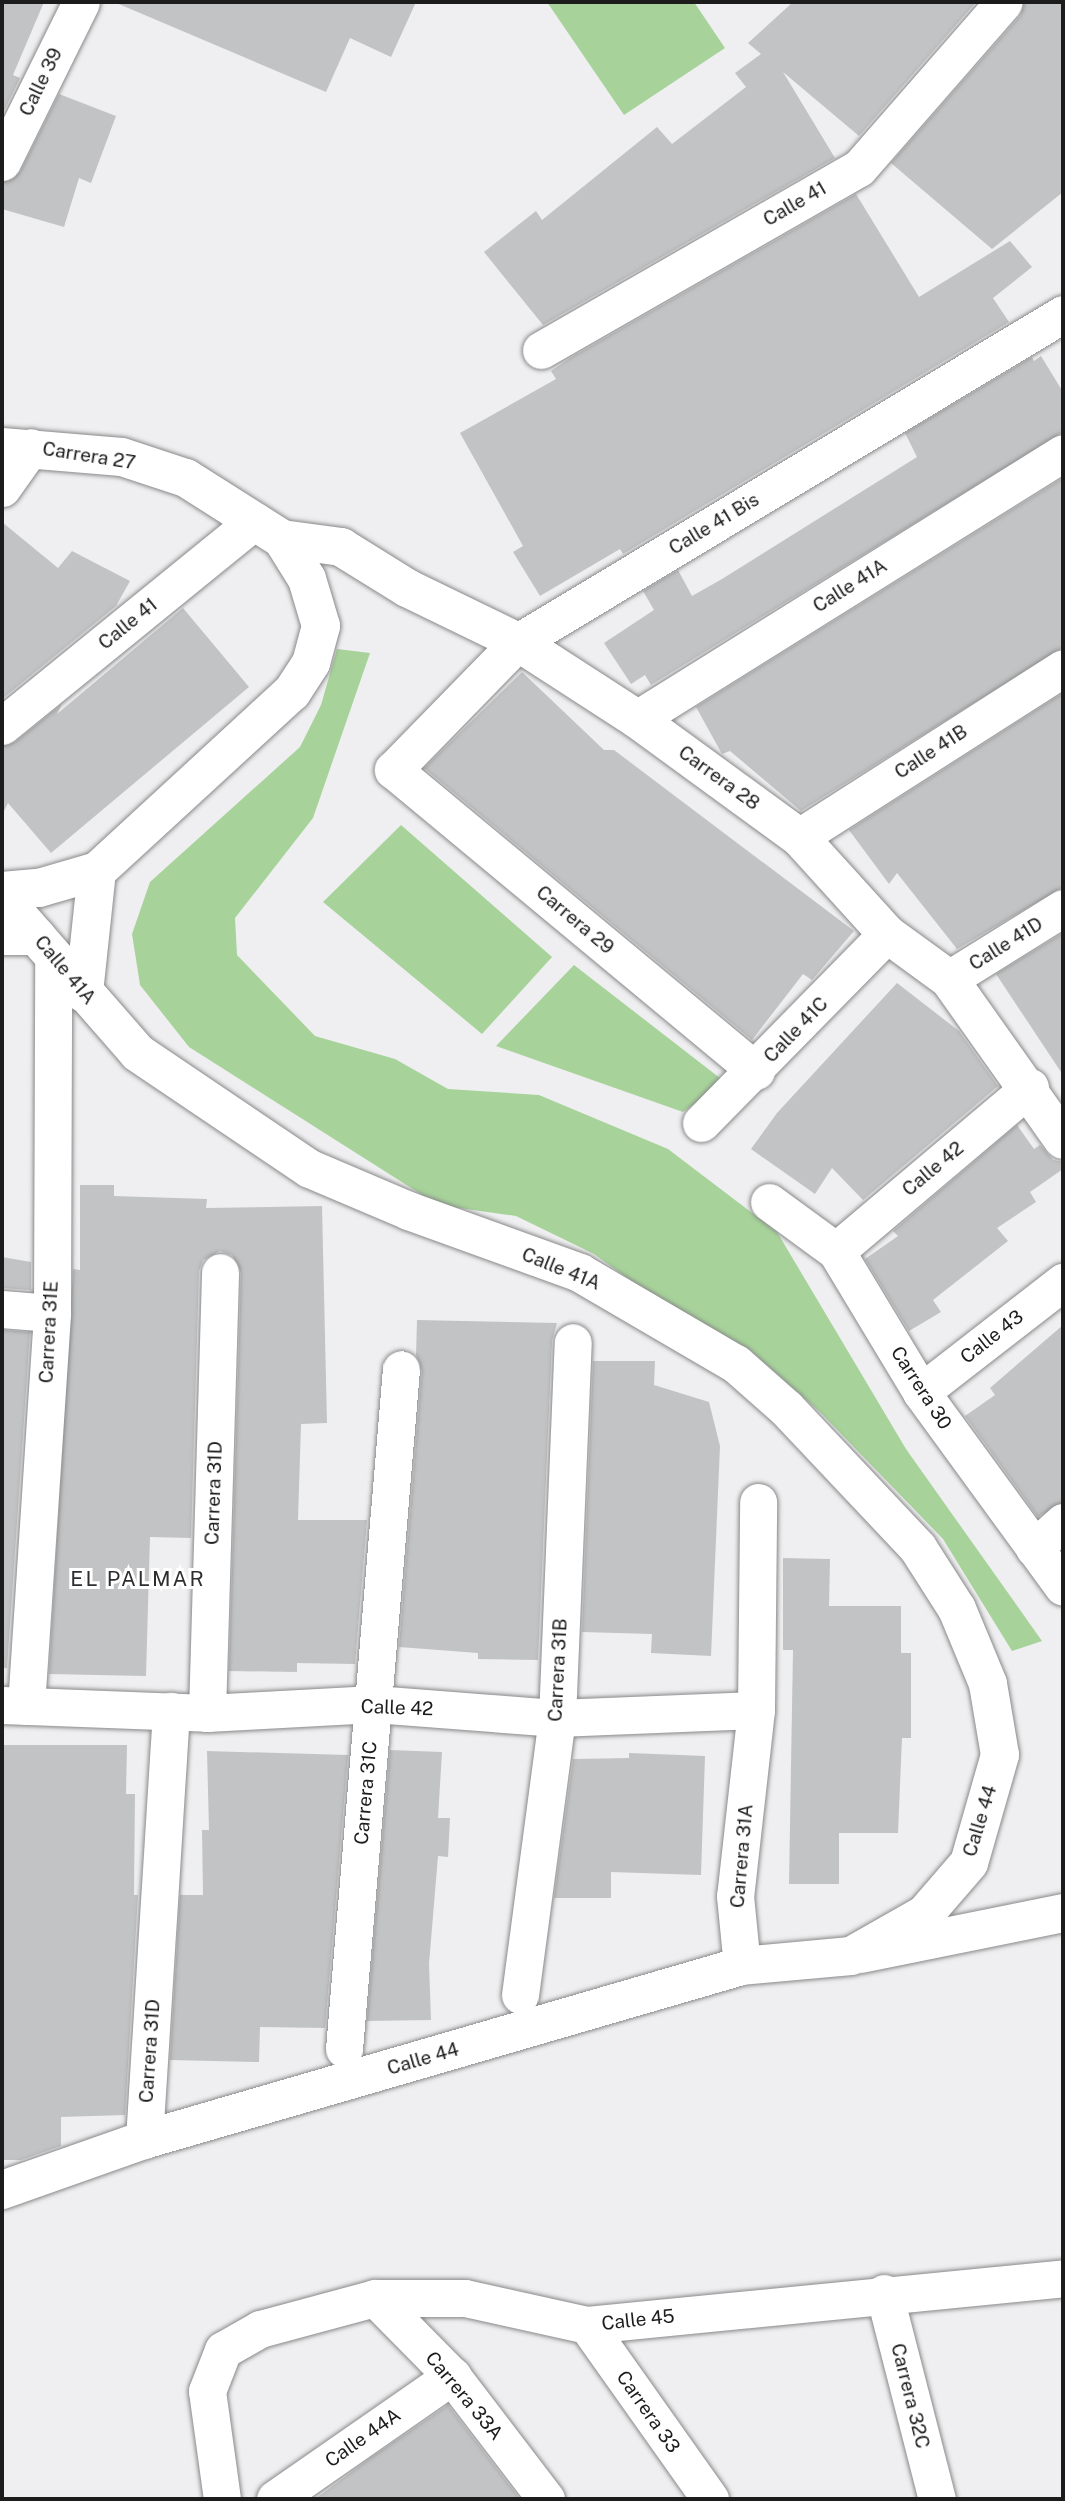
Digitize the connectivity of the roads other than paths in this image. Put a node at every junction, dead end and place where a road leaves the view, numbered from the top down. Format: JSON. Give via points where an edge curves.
{"nodes":[{"id":1,"x":80,"y":2,"type":"edge"},
{"id":2,"x":1004,"y":2,"type":"edge"},
{"id":3,"x":2,"y":162,"type":"edge"},
{"id":4,"x":1063,"y":314,"type":"edge"},
{"id":5,"x":541,"y":350,"type":"dead end"},
{"id":6,"x":16,"y":447,"type":"edge"},
{"id":7,"x":1063,"y":453,"type":"edge"},
{"id":8,"x":2,"y":488,"type":"edge"},
{"id":9,"x":268,"y":530,"type":"junction"},
{"id":10,"x":518,"y":642,"type":"junction"},
{"id":11,"x":1063,"y":667,"type":"edge"},
{"id":12,"x":637,"y":719,"type":"junction"},
{"id":13,"x":2,"y":726,"type":"edge"},
{"id":14,"x":393,"y":770,"type":"joint"},
{"id":15,"x":799,"y":837,"type":"junction"},
{"id":16,"x":97,"y":871,"type":"junction"},
{"id":17,"x":2,"y":891,"type":"edge"},
{"id":18,"x":2,"y":897,"type":"edge"},
{"id":19,"x":1063,"y":908,"type":"edge"},
{"id":20,"x":887,"y":934,"type":"junction"},
{"id":21,"x":31,"y":943,"type":"edge"},
{"id":22,"x":949,"y":979,"type":"junction"},
{"id":23,"x":84,"y":993,"type":"junction"},
{"id":24,"x":756,"y":1071,"type":"junction"},
{"id":25,"x":1030,"y":1087,"type":"junction"},
{"id":26,"x":702,"y":1123,"type":"dead end"},
{"id":27,"x":1060,"y":1127,"type":"edge"},
{"id":28,"x":769,"y":1202,"type":"dead end"},
{"id":29,"x":836,"y":1251,"type":"junction"},
{"id":30,"x":220,"y":1272,"type":"dead end"},
{"id":31,"x":1063,"y":1282,"type":"edge"},
{"id":32,"x":2,"y":1310,"type":"edge"},
{"id":33,"x":52,"y":1312,"type":"junction"},
{"id":34,"x":573,"y":1342,"type":"dead end"},
{"id":35,"x":401,"y":1369,"type":"dead end"},
{"id":36,"x":921,"y":1392,"type":"junction"},
{"id":37,"x":758,"y":1502,"type":"dead end"},
{"id":38,"x":1063,"y":1522,"type":"edge"},
{"id":39,"x":1034,"y":1548,"type":"junction"},
{"id":40,"x":1063,"y":1587,"type":"edge"},
{"id":41,"x":374,"y":1704,"type":"junction"},
{"id":42,"x":14,"y":1706,"type":"edge"},
{"id":43,"x":756,"y":1710,"type":"junction"},
{"id":44,"x":171,"y":1711,"type":"junction"},
{"id":45,"x":208,"y":1713,"type":"junction"},
{"id":46,"x":556,"y":1718,"type":"junction"},
{"id":47,"x":1000,"y":1755,"type":"joint"},
{"id":48,"x":1063,"y":1913,"type":"edge"},
{"id":49,"x":851,"y":1956,"type":"junction"},
{"id":50,"x":742,"y":1966,"type":"junction"},
{"id":51,"x":520,"y":1995,"type":"dead end"},
{"id":52,"x":344,"y":2049,"type":"dead end"},
{"id":53,"x":144,"y":2140,"type":"junction"},
{"id":54,"x":2,"y":2190,"type":"edge"},
{"id":55,"x":1063,"y":2278,"type":"edge"},
{"id":56,"x":884,"y":2293,"type":"junction"},
{"id":57,"x":375,"y":2298,"type":"junction"},
{"id":58,"x":587,"y":2325,"type":"junction"},
{"id":59,"x":452,"y":2376,"type":"junction"},
{"id":60,"x":222,"y":2499,"type":"edge"},
{"id":61,"x":275,"y":2499,"type":"edge"},
{"id":62,"x":546,"y":2499,"type":"edge"},
{"id":63,"x":710,"y":2499,"type":"edge"},
{"id":64,"x":937,"y":2499,"type":"edge"}],
"edges":[{"from":1,"to":3,"type":"street","name":"Calle 39"},
{"from":2,"to":5,"type":"street","name":"Calle 41","via":[[859,168]]},
{"from":4,"to":10,"type":"street","name":"Calle 41 Bis"},
{"from":6,"to":8,"type":"street"},
{"from":6,"to":9,"type":"main road","name":"Carrera 27","via":[[122,457],[173,474]]},
{"from":7,"to":12,"type":"street","name":"Calle 41A"},
{"from":9,"to":10,"type":"main road","name":"Carrera 28","via":[[341,547],[407,588]]},
{"from":9,"to":13,"type":"street","name":"Calle 41"},
{"from":9,"to":16,"type":"main road","via":[[307,579],[321,626],[311,663],[292,692]]},
{"from":10,"to":12,"type":"main road","name":"Carrera 28"},
{"from":10,"to":14,"type":"street","name":"Calle 41 Bis"},
{"from":11,"to":15,"type":"street","name":"Calle 41B"},
{"from":12,"to":15,"type":"main road","name":"Carrera 28"},
{"from":14,"to":24,"type":"street","name":"Carrera 29"},
{"from":15,"to":20,"type":"main road","name":"Carrera 28"},
{"from":16,"to":17,"type":"main road","via":[[39,888]]},
{"from":16,"to":23,"type":"main road"},
{"from":18,"to":21,"type":"main road","name":"Calle 41A"},
{"from":19,"to":22,"type":"street","name":"Calle 41D"},
{"from":20,"to":22,"type":"main road","name":"Carrera 28"},
{"from":20,"to":24,"type":"street","name":"Calle 41C"},
{"from":21,"to":23,"type":"main road","name":"Calle 41A"},
{"from":21,"to":33,"type":"street","name":"Carrera 31E"},
{"from":22,"to":25,"type":"main road","name":"Carrera 28"},
{"from":23,"to":47,"type":"main road","name":"Calle 41A","via":[[138,1053],[310,1169],[409,1211],[580,1273],[736,1364],[787,1409],[918,1548],[957,1609],[983,1671]]},
{"from":24,"to":26,"type":"street","name":"Calle 41C"},
{"from":25,"to":27,"type":"main road","name":"Carrera 28"},
{"from":25,"to":29,"type":"street","name":"Calle 42"},
{"from":28,"to":29,"type":"street","name":"Carrera 30"},
{"from":29,"to":36,"type":"street","name":"Carrera 30"},
{"from":30,"to":45,"type":"street","name":"Carrera 31D"},
{"from":31,"to":36,"type":"street","name":"Calle 43"},
{"from":32,"to":33,"type":"street"},
{"from":33,"to":42,"type":"street","name":"Carrera 31E"},
{"from":34,"to":46,"type":"street","name":"Carrera 31B"},
{"from":35,"to":41,"type":"street","name":"Carrera 31C"},
{"from":36,"to":39,"type":"street","name":"Carrera 30"},
{"from":37,"to":43,"type":"street"},
{"from":38,"to":39,"type":"street"},
{"from":39,"to":40,"type":"street","name":"Carrera 30"},
{"from":41,"to":45,"type":"street","name":"Calle 42"},
{"from":41,"to":46,"type":"street","name":"Calle 42"},
{"from":41,"to":52,"type":"street","name":"Carrera 31C"},
{"from":42,"to":44,"type":"street","name":"Calle 42"},
{"from":43,"to":46,"type":"street","name":"Calle 42"},
{"from":43,"to":50,"type":"street","name":"Carrera 31A","via":[[735,1896]]},
{"from":44,"to":45,"type":"street","name":"Calle 42"},
{"from":44,"to":53,"type":"street","name":"Carrera 31D"},
{"from":46,"to":51,"type":"street","name":"Carrera 31B"},
{"from":47,"to":49,"type":"main road","name":"Calle 44","via":[[969,1863],[925,1914]]},
{"from":48,"to":49,"type":"main road","name":"Calle 44"},
{"from":49,"to":50,"type":"main road","name":"Calle 44"},
{"from":50,"to":53,"type":"main road","name":"Calle 44"},
{"from":53,"to":54,"type":"main road","name":"Calle 44"},
{"from":55,"to":56,"type":"street","name":"Calle 45"},
{"from":56,"to":58,"type":"street","name":"Calle 45"},
{"from":56,"to":64,"type":"street","name":"Carrera 32C"},
{"from":57,"to":58,"type":"street","name":"Calle 45","via":[[465,2298]]},
{"from":57,"to":59,"type":"street","name":"Carrera 33A"},
{"from":57,"to":60,"type":"street","name":"Calle 45","via":[[260,2329],[223,2350],[207,2390]]},
{"from":58,"to":63,"type":"street","name":"Carrera 33"},
{"from":59,"to":61,"type":"street","name":"Calle 44A"},
{"from":59,"to":62,"type":"street","name":"Carrera 33A"}]}
